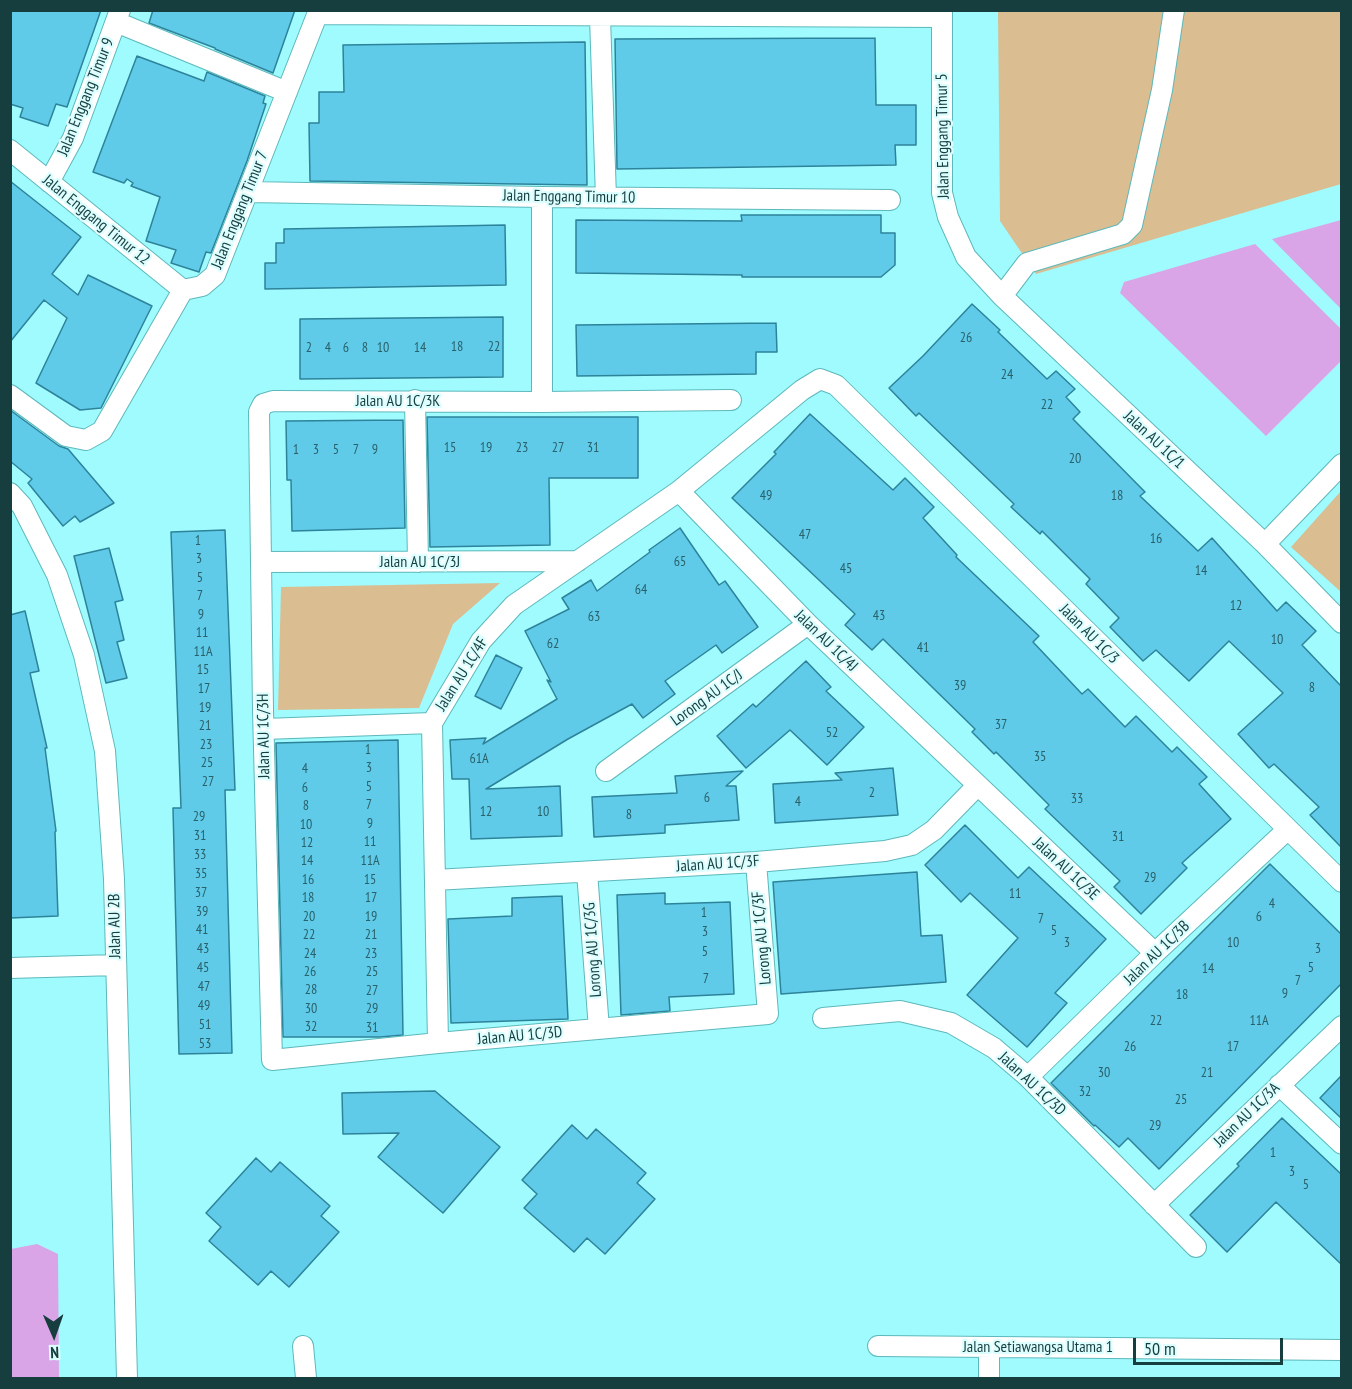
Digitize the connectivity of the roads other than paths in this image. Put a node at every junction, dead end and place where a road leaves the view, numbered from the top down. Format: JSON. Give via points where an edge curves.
{"nodes":[{"id":1,"x":1174,"y":10,"type":"edge"},
{"id":2,"x":319,"y":12,"type":"edge"},
{"id":3,"x":637,"y":14,"type":"edge"},
{"id":4,"x":942,"y":14,"type":"edge"},
{"id":5,"x":118,"y":16,"type":"edge"},
{"id":6,"x":600,"y":17,"type":"junction"},
{"id":7,"x":287,"y":92,"type":"junction"},
{"id":8,"x":10,"y":150,"type":"edge"},
{"id":9,"x":49,"y":182,"type":"junction"},
{"id":10,"x":248,"y":192,"type":"junction"},
{"id":11,"x":542,"y":197,"type":"junction"},
{"id":12,"x":606,"y":198,"type":"junction"},
{"id":13,"x":890,"y":200,"type":"dead end"},
{"id":14,"x":966,"y":257,"type":"joint"},
{"id":15,"x":183,"y":290,"type":"junction"},
{"id":16,"x":1002,"y":296,"type":"junction"},
{"id":17,"x":836,"y":385,"type":"joint"},
{"id":18,"x":10,"y":395,"type":"edge"},
{"id":19,"x":415,"y":400,"type":"junction"},
{"id":20,"x":730,"y":400,"type":"dead end"},
{"id":21,"x":542,"y":402,"type":"junction"},
{"id":22,"x":260,"y":412,"type":"joint"},
{"id":23,"x":1341,"y":464,"type":"edge"},
{"id":24,"x":679,"y":491,"type":"junction"},
{"id":25,"x":10,"y":493,"type":"edge"},
{"id":26,"x":1265,"y":544,"type":"junction"},
{"id":27,"x":261,"y":561,"type":"junction"},
{"id":28,"x":578,"y":561,"type":"junction"},
{"id":29,"x":418,"y":562,"type":"junction"},
{"id":30,"x":1341,"y":623,"type":"edge"},
{"id":31,"x":808,"y":624,"type":"junction"},
{"id":32,"x":432,"y":723,"type":"junction"},
{"id":33,"x":264,"y":729,"type":"junction"},
{"id":34,"x":606,"y":771,"type":"dead end"},
{"id":35,"x":977,"y":786,"type":"junction"},
{"id":36,"x":1287,"y":830,"type":"junction"},
{"id":37,"x":756,"y":862,"type":"junction"},
{"id":38,"x":586,"y":872,"type":"junction"},
{"id":39,"x":435,"y":880,"type":"junction"},
{"id":40,"x":1341,"y":882,"type":"edge"},
{"id":41,"x":1155,"y":953,"type":"junction"},
{"id":42,"x":116,"y":965,"type":"junction"},
{"id":43,"x":10,"y":968,"type":"edge"},
{"id":44,"x":768,"y":1014,"type":"joint"},
{"id":45,"x":823,"y":1018,"type":"dead end"},
{"id":46,"x":1341,"y":1026,"type":"edge"},
{"id":47,"x":599,"y":1029,"type":"junction"},
{"id":48,"x":438,"y":1043,"type":"junction"},
{"id":49,"x":272,"y":1060,"type":"joint"},
{"id":50,"x":1028,"y":1077,"type":"junction"},
{"id":51,"x":1279,"y":1085,"type":"junction"},
{"id":52,"x":1341,"y":1144,"type":"edge"},
{"id":53,"x":1154,"y":1205,"type":"junction"},
{"id":54,"x":1197,"y":1247,"type":"dead end"},
{"id":55,"x":303,"y":1346,"type":"dead end"},
{"id":56,"x":878,"y":1346,"type":"dead end"},
{"id":57,"x":989,"y":1347,"type":"junction"},
{"id":58,"x":1341,"y":1350,"type":"edge"},
{"id":59,"x":127,"y":1378,"type":"edge"},
{"id":60,"x":306,"y":1378,"type":"edge"},
{"id":61,"x":989,"y":1378,"type":"edge"}],
"edges":[{"from":1,"to":16,"type":"street","via":[[1162,90],[1132,225],[1123,234],[1027,263]]},
{"from":2,"to":6,"type":"street"},
{"from":2,"to":7,"type":"street","name":"Jalan Enggang Timur 7"},
{"from":3,"to":4,"type":"street"},
{"from":3,"to":6,"type":"street"},
{"from":4,"to":14,"type":"street","name":"Jalan Enggang Timur 5","via":[[942,193]]},
{"from":5,"to":7,"type":"street"},
{"from":5,"to":9,"type":"street","name":"Jalan Enggang Timur 9","via":[[73,138]]},
{"from":6,"to":12,"type":"street"},
{"from":7,"to":10,"type":"street","name":"Jalan Enggang Timur 7"},
{"from":8,"to":9,"type":"street","name":"Jalan Enggang Timur 12"},
{"from":9,"to":15,"type":"street","name":"Jalan Enggang Timur 12"},
{"from":10,"to":11,"type":"street","name":"Jalan Enggang Timur 10"},
{"from":10,"to":15,"type":"street","name":"Jalan Enggang Timur 7","via":[[215,275],[202,286]]},
{"from":11,"to":12,"type":"street","name":"Jalan Enggang Timur 10"},
{"from":11,"to":21,"type":"street"},
{"from":12,"to":13,"type":"street","name":"Jalan Enggang Timur 10"},
{"from":14,"to":16,"type":"street","name":"Jalan AU 1C/1"},
{"from":15,"to":18,"type":"street","via":[[102,431],[86,440],[66,436]]},
{"from":16,"to":26,"type":"street","name":"Jalan AU 1C/1"},
{"from":17,"to":24,"type":"street","name":"Jalan AU 1C/4F","via":[[820,379],[802,390]]},
{"from":17,"to":36,"type":"street","name":"Jalan AU 1C/3"},
{"from":19,"to":21,"type":"street","name":"Jalan AU 1C/3K"},
{"from":19,"to":22,"type":"street","name":"Jalan AU 1C/3K","via":[[273,401],[263,404]]},
{"from":19,"to":29,"type":"street"},
{"from":20,"to":21,"type":"street","name":"Jalan AU 1C/3K"},
{"from":22,"to":27,"type":"street","name":"Jalan AU 1C/3H"},
{"from":23,"to":26,"type":"street"},
{"from":24,"to":28,"type":"street","name":"Jalan AU 1C/4F"},
{"from":24,"to":31,"type":"street","name":"Jalan AU 1C/4J"},
{"from":25,"to":42,"type":"street","name":"Jalan AU 2B","via":[[22,506],[57,575],[84,655],[101,729],[114,868]]},
{"from":26,"to":30,"type":"street","name":"Jalan AU 1C/1"},
{"from":27,"to":29,"type":"street","name":"Jalan AU 1C/3J"},
{"from":27,"to":33,"type":"street","name":"Jalan AU 1C/3H"},
{"from":28,"to":29,"type":"street","name":"Jalan AU 1C/3J"},
{"from":28,"to":32,"type":"street","name":"Jalan AU 1C/4F","via":[[514,605],[480,641]]},
{"from":31,"to":34,"type":"street","name":"Lorong AU 1C/J"},
{"from":31,"to":35,"type":"street","name":"Jalan AU 1C/4J"},
{"from":32,"to":33,"type":"street"},
{"from":32,"to":39,"type":"street","name":"Jalan AU 1C/4F"},
{"from":33,"to":49,"type":"street","name":"Jalan AU 1C/3H"},
{"from":35,"to":37,"type":"street","name":"Jalan AU 1C/3F","via":[[934,830],[912,845],[885,851]]},
{"from":35,"to":41,"type":"street","name":"Jalan AU 1C/3E"},
{"from":36,"to":40,"type":"street","name":"Jalan AU 1C/3"},
{"from":36,"to":41,"type":"street","name":"Jalan AU 1C/3B"},
{"from":37,"to":38,"type":"street","name":"Jalan AU 1C/3F"},
{"from":37,"to":44,"type":"street","name":"Lorong AU 1C/3F"},
{"from":38,"to":39,"type":"street","name":"Jalan AU 1C/3F"},
{"from":38,"to":47,"type":"street","name":"Lorong AU 1C/3G"},
{"from":39,"to":48,"type":"street","name":"Jalan AU 1C/4F"},
{"from":41,"to":50,"type":"street","name":"Jalan AU 1C/3B"},
{"from":42,"to":43,"type":"street"},
{"from":42,"to":59,"type":"street","name":"Jalan AU 2B"},
{"from":44,"to":47,"type":"street","name":"Jalan AU 1C/3D"},
{"from":45,"to":50,"type":"street","name":"Jalan AU 1C/3D","via":[[900,1011],[951,1023],[994,1048]]},
{"from":46,"to":51,"type":"street","name":"Jalan AU 1C/3A"},
{"from":47,"to":48,"type":"street","name":"Jalan AU 1C/3D"},
{"from":48,"to":49,"type":"street","name":"Jalan AU 1C/3D"},
{"from":50,"to":53,"type":"street","name":"Jalan AU 1C/3D"},
{"from":51,"to":52,"type":"street"},
{"from":51,"to":53,"type":"street","name":"Jalan AU 1C/3A"},
{"from":53,"to":54,"type":"street","name":"Jalan AU 1C/3D"},
{"from":55,"to":60,"type":"street"},
{"from":56,"to":57,"type":"street","name":"Jalan Setiawangsa Utama 1"},
{"from":57,"to":58,"type":"street","name":"Jalan Setiawangsa Utama 1"},
{"from":57,"to":61,"type":"street"}]}
